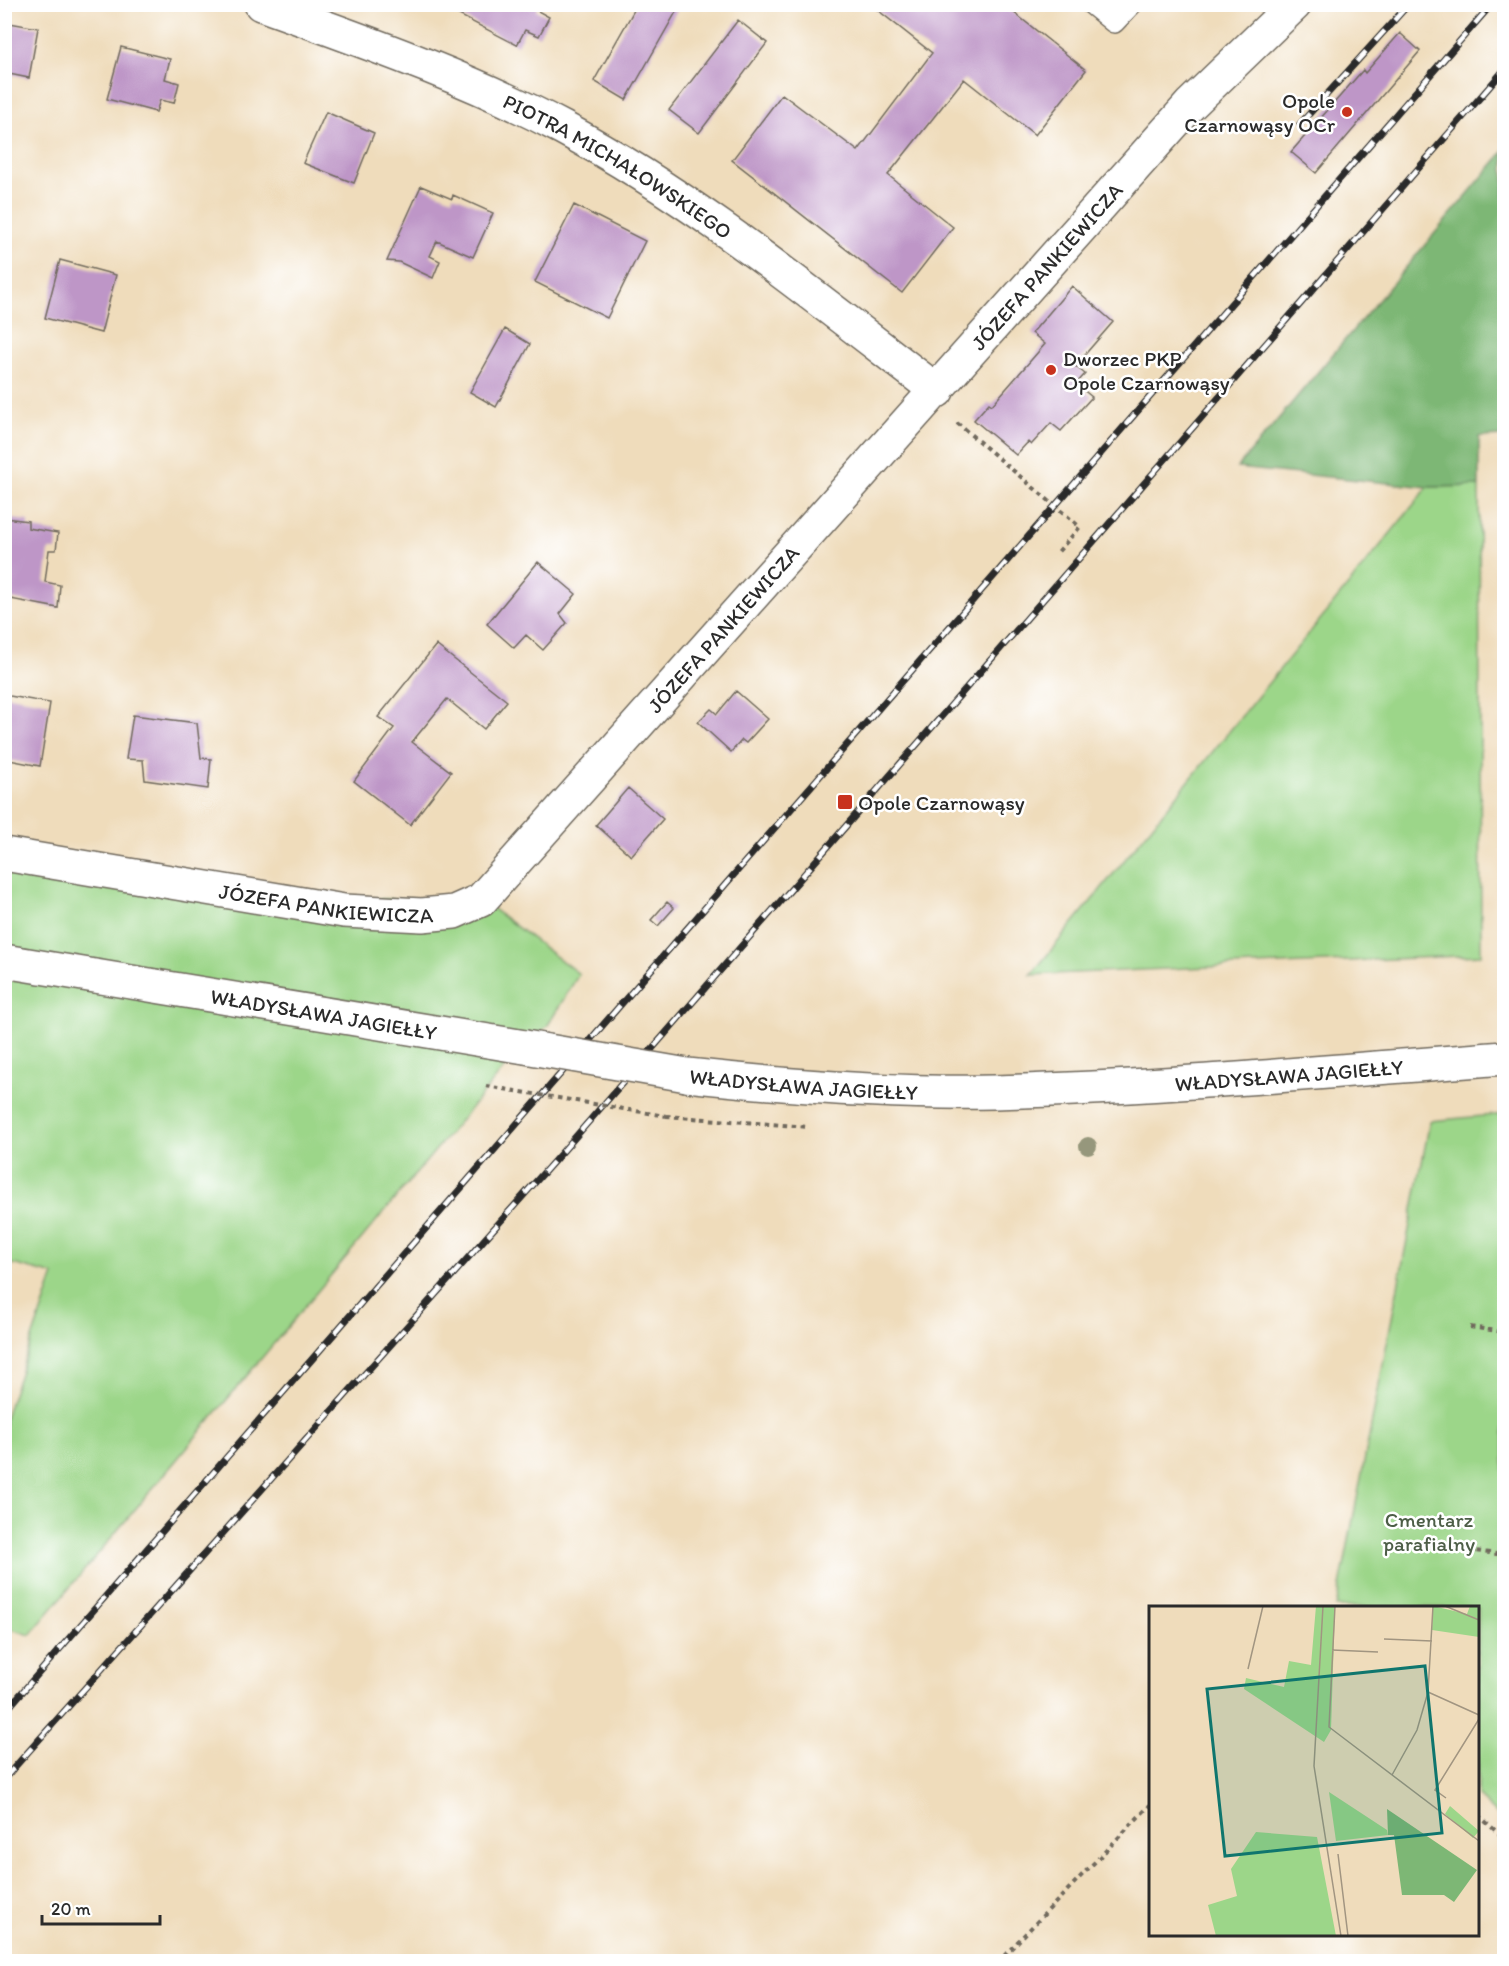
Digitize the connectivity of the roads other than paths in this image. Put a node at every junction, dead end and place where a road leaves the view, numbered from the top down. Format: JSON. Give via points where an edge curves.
{"nodes":[{"id":1,"x":261,"y":4,"type":"edge"},
{"id":2,"x":1092,"y":4,"type":"edge"},
{"id":3,"x":1131,"y":4,"type":"edge"},
{"id":4,"x":1295,"y":4,"type":"edge"},
{"id":5,"x":937,"y":391,"type":"junction"},
{"id":6,"x":4,"y":854,"type":"edge"},
{"id":7,"x":4,"y":961,"type":"edge"},
{"id":8,"x":1504,"y":1058,"type":"edge"}],
"edges":[{"from":1,"to":5,"type":"street","name":"PIOTRA MICHAŁOWSKIEGO","via":[[467,82],[563,128],[717,225]]},
{"from":2,"to":3,"type":"lane","via":[[1114,22]]},
{"from":4,"to":5,"type":"street","name":"JÓZEFA PANKIEWICZA","via":[[1190,105]]},
{"from":5,"to":6,"type":"street","name":"JÓZEFA PANKIEWICZA","via":[[481,900],[454,912],[422,915],[344,911]]},
{"from":7,"to":8,"type":"street","name":"WŁADYSŁAWA JAGIEŁŁY","bridge":true,"via":[[687,1075],[784,1086],[992,1092]]}]}
